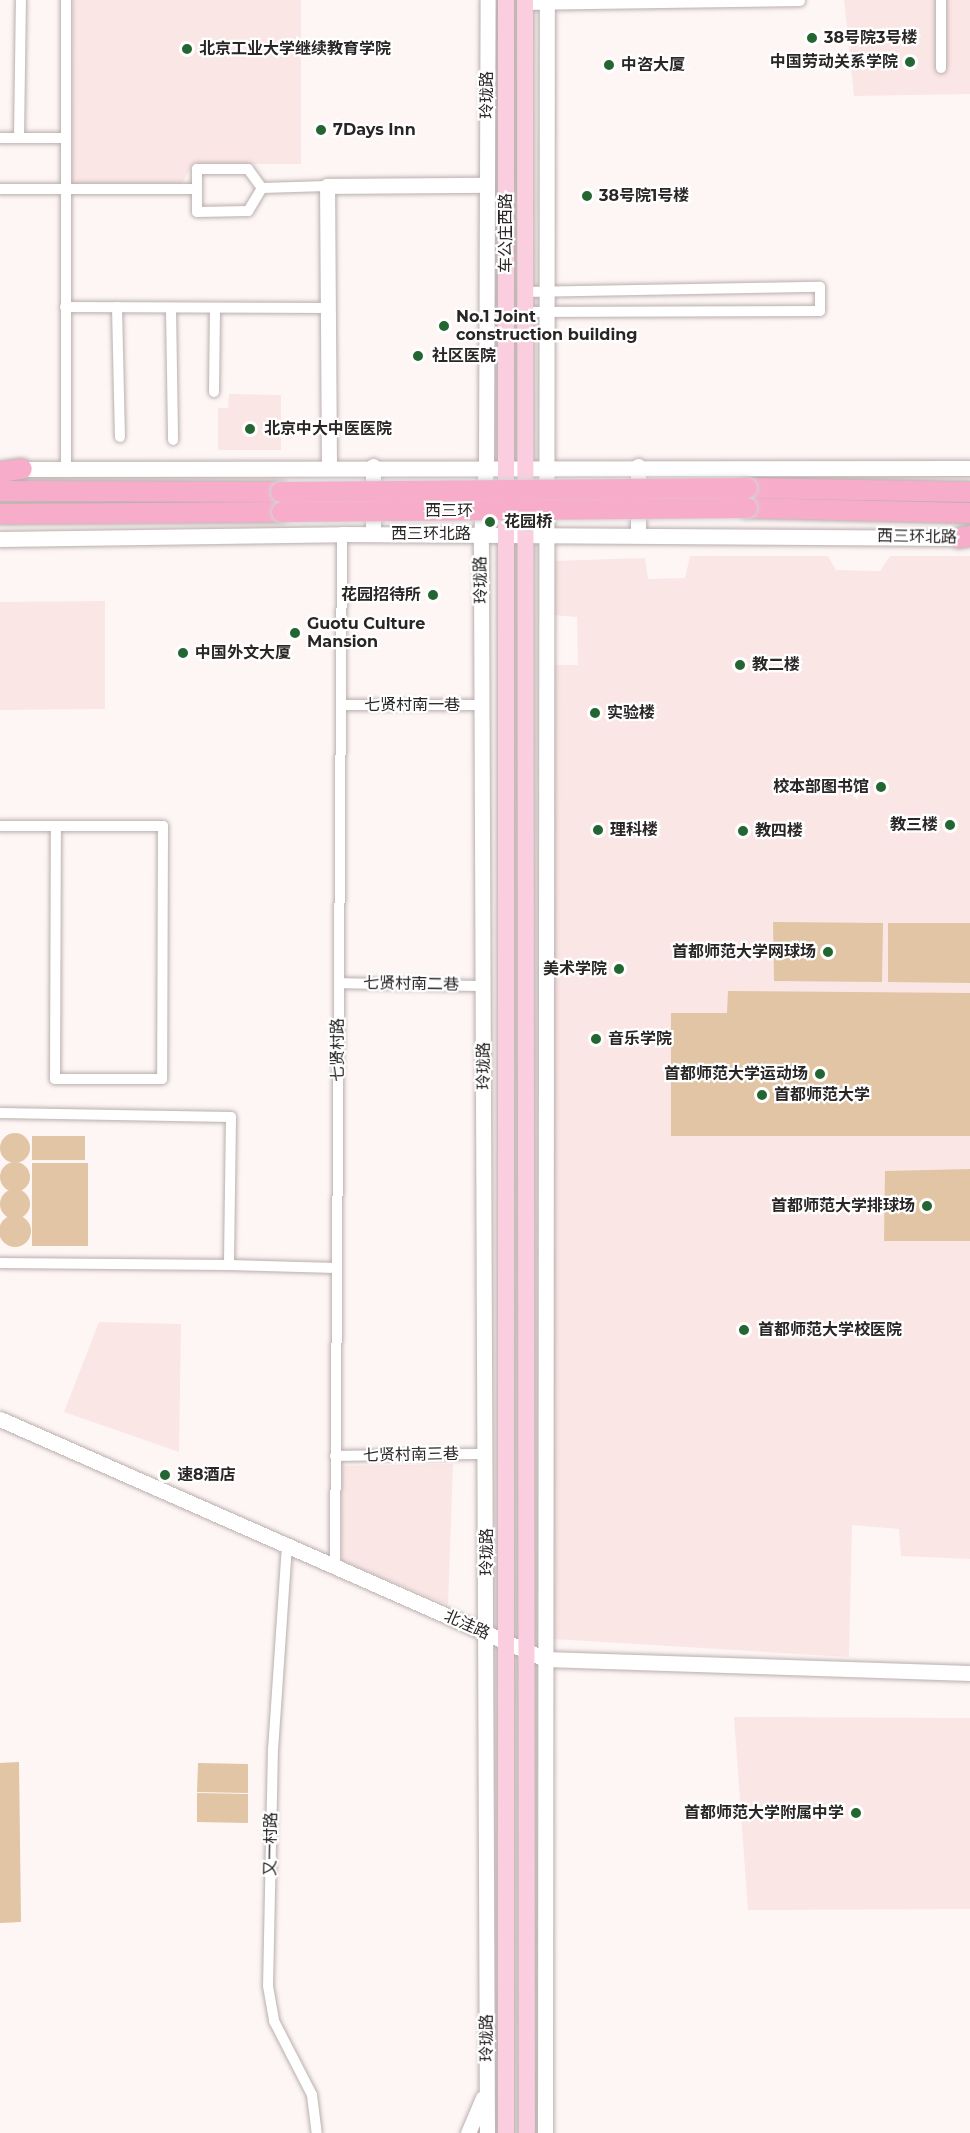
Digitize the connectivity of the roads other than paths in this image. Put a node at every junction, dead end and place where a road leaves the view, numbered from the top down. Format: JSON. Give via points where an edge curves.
{"nodes":[{"id":1,"x":21,"y":0,"type":"edge"},
{"id":2,"x":66,"y":0,"type":"edge"},
{"id":3,"x":506,"y":0,"type":"edge"},
{"id":4,"x":941,"y":0,"type":"edge"},
{"id":5,"x":487,"y":1,"type":"edge"},
{"id":6,"x":801,"y":1,"type":"edge"},
{"id":7,"x":525,"y":2,"type":"edge"},
{"id":8,"x":547,"y":2,"type":"edge"},
{"id":9,"x":941,"y":68,"type":"dead end"},
{"id":10,"x":0,"y":138,"type":"edge"},
{"id":11,"x":19,"y":138,"type":"junction"},
{"id":12,"x":65,"y":138,"type":"junction"},
{"id":13,"x":487,"y":185,"type":"junction"},
{"id":14,"x":327,"y":186,"type":"junction"},
{"id":15,"x":262,"y":188,"type":"junction"},
{"id":16,"x":0,"y":189,"type":"edge"},
{"id":17,"x":196,"y":189,"type":"junction"},
{"id":18,"x":64,"y":190,"type":"junction"},
{"id":19,"x":524,"y":292,"type":"junction"},
{"id":20,"x":548,"y":292,"type":"junction"},
{"id":21,"x":65,"y":307,"type":"junction"},
{"id":22,"x":117,"y":307,"type":"junction"},
{"id":23,"x":171,"y":308,"type":"junction"},
{"id":24,"x":215,"y":308,"type":"junction"},
{"id":25,"x":328,"y":309,"type":"junction"},
{"id":26,"x":524,"y":312,"type":"junction"},
{"id":27,"x":548,"y":312,"type":"junction"},
{"id":28,"x":214,"y":392,"type":"dead end"},
{"id":29,"x":120,"y":437,"type":"dead end"},
{"id":30,"x":173,"y":440,"type":"dead end"},
{"id":31,"x":486,"y":465,"type":"junction"},
{"id":32,"x":505,"y":465,"type":"junction"},
{"id":33,"x":523,"y":465,"type":"junction"},
{"id":34,"x":549,"y":465,"type":"junction"},
{"id":35,"x":373,"y":466,"type":"junction"},
{"id":36,"x":617,"y":466,"type":"junction"},
{"id":37,"x":638,"y":466,"type":"junction"},
{"id":38,"x":329,"y":467,"type":"junction"},
{"id":39,"x":970,"y":468,"type":"edge"},
{"id":40,"x":22,"y":469,"type":"joint"},
{"id":41,"x":66,"y":469,"type":"junction"},
{"id":42,"x":0,"y":470,"type":"edge"},
{"id":43,"x":0,"y":491,"type":"edge"},
{"id":44,"x":970,"y":492,"type":"edge"},
{"id":45,"x":505,"y":498,"type":"junction"},
{"id":46,"x":524,"y":498,"type":"junction"},
{"id":47,"x":550,"y":498,"type":"junction"},
{"id":48,"x":747,"y":498,"type":"junction"},
{"id":49,"x":484,"y":499,"type":"junction"},
{"id":50,"x":970,"y":513,"type":"edge"},
{"id":51,"x":0,"y":514,"type":"edge"},
{"id":52,"x":638,"y":533,"type":"junction"},
{"id":53,"x":342,"y":534,"type":"junction"},
{"id":54,"x":373,"y":534,"type":"junction"},
{"id":55,"x":396,"y":534,"type":"junction"},
{"id":56,"x":549,"y":534,"type":"junction"},
{"id":57,"x":481,"y":535,"type":"junction"},
{"id":58,"x":505,"y":535,"type":"junction"},
{"id":59,"x":524,"y":535,"type":"junction"},
{"id":60,"x":966,"y":537,"type":"edge"},
{"id":61,"x":0,"y":540,"type":"edge"},
{"id":62,"x":341,"y":705,"type":"junction"},
{"id":63,"x":482,"y":705,"type":"junction"},
{"id":64,"x":0,"y":826,"type":"edge"},
{"id":65,"x":56,"y":826,"type":"junction"},
{"id":66,"x":339,"y":983,"type":"junction"},
{"id":67,"x":484,"y":986,"type":"junction"},
{"id":68,"x":0,"y":1113,"type":"edge"},
{"id":69,"x":0,"y":1263,"type":"edge"},
{"id":70,"x":229,"y":1265,"type":"junction"},
{"id":71,"x":336,"y":1268,"type":"junction"},
{"id":72,"x":0,"y":1419,"type":"edge"},
{"id":73,"x":487,"y":1454,"type":"junction"},
{"id":74,"x":335,"y":1456,"type":"junction"},
{"id":75,"x":287,"y":1545,"type":"junction"},
{"id":76,"x":335,"y":1566,"type":"junction"},
{"id":77,"x":488,"y":1634,"type":"junction"},
{"id":78,"x":507,"y":1642,"type":"junction"},
{"id":79,"x":525,"y":1650,"type":"junction"},
{"id":80,"x":545,"y":1659,"type":"junction"},
{"id":81,"x":970,"y":1673,"type":"edge"},
{"id":82,"x":506,"y":1874,"type":"junction"},
{"id":83,"x":527,"y":1886,"type":"junction"},
{"id":84,"x":488,"y":1925,"type":"junction"},
{"id":85,"x":547,"y":1956,"type":"junction"},
{"id":86,"x":487,"y":2086,"type":"junction"},
{"id":87,"x":545,"y":2115,"type":"junction"},
{"id":88,"x":317,"y":2133,"type":"edge"},
{"id":89,"x":468,"y":2133,"type":"edge"},
{"id":90,"x":487,"y":2133,"type":"edge"},
{"id":91,"x":506,"y":2133,"type":"edge"},
{"id":92,"x":527,"y":2133,"type":"edge"},
{"id":93,"x":545,"y":2133,"type":"edge"},
{"id":94,"x":556,"y":2133,"type":"edge"}],
"edges":[{"from":1,"to":11,"type":"street"},
{"from":2,"to":12,"type":"street"},
{"from":3,"to":32,"type":"main road","name":"车公庄西路"},
{"from":4,"to":9,"type":"street"},
{"from":5,"to":13,"type":"street","name":"玲珑路"},
{"from":6,"to":8,"type":"street"},
{"from":7,"to":8,"type":"street"},
{"from":7,"to":19,"type":"main road","name":"车公庄西路"},
{"from":8,"to":20,"type":"street"},
{"from":10,"to":11,"type":"street"},
{"from":11,"to":12,"type":"street"},
{"from":12,"to":18,"type":"street"},
{"from":13,"to":14,"type":"street"},
{"from":13,"to":31,"type":"street","name":"玲珑路"},
{"from":14,"to":15,"type":"street"},
{"from":14,"to":25,"type":"street"},
{"from":15,"to":17,"type":"street","via":[[248,169],[197,170]]},
{"from":15,"to":17,"type":"street","via":[[248,211],[196,212]]},
{"from":16,"to":18,"type":"street"},
{"from":17,"to":18,"type":"street"},
{"from":18,"to":21,"type":"street"},
{"from":19,"to":20,"type":"street"},
{"from":19,"to":26,"type":"main road","name":"车公庄西路"},
{"from":20,"to":27,"type":"street"},
{"from":20,"to":27,"type":"street","via":[[820,287],[820,311]]},
{"from":21,"to":22,"type":"street"},
{"from":21,"to":41,"type":"street"},
{"from":22,"to":23,"type":"street"},
{"from":22,"to":29,"type":"street"},
{"from":23,"to":24,"type":"street"},
{"from":23,"to":30,"type":"street"},
{"from":24,"to":25,"type":"street"},
{"from":24,"to":28,"type":"street"},
{"from":25,"to":38,"type":"street"},
{"from":26,"to":27,"type":"street"},
{"from":26,"to":33,"type":"main road","name":"车公庄西路"},
{"from":27,"to":34,"type":"street"},
{"from":31,"to":32,"type":"street"},
{"from":31,"to":35,"type":"street"},
{"from":31,"to":49,"type":"street","name":"玲珑路"},
{"from":32,"to":33,"type":"street"},
{"from":32,"to":45,"type":"main road","name":"车公庄西路"},
{"from":33,"to":34,"type":"street"},
{"from":33,"to":46,"type":"main road","name":"车公庄西路"},
{"from":34,"to":36,"type":"street"},
{"from":34,"to":47,"type":"street"},
{"from":35,"to":38,"type":"street"},
{"from":35,"to":54,"type":"street"},
{"from":36,"to":37,"type":"street"},
{"from":36,"to":47,"type":"street","via":[[597,497]]},
{"from":37,"to":39,"type":"street"},
{"from":37,"to":52,"type":"street"},
{"from":38,"to":41,"type":"street"},
{"from":40,"to":41,"type":"street"},
{"from":40,"to":42,"type":"highway"},
{"from":43,"to":48,"type":"highway","name":"西三环","bridge":true},
{"from":44,"to":48,"type":"highway","name":"西三环"},
{"from":45,"to":46,"type":"street"},
{"from":45,"to":49,"type":"street"},
{"from":45,"to":58,"type":"main road","name":"玲珑路"},
{"from":46,"to":47,"type":"street"},
{"from":46,"to":59,"type":"main road","name":"车公庄西路"},
{"from":47,"to":56,"type":"street"},
{"from":48,"to":50,"type":"highway","name":"西三环"},
{"from":48,"to":51,"type":"highway","name":"西三环","bridge":true,"via":[[282,512]]},
{"from":49,"to":55,"type":"street","via":[[420,500]]},
{"from":49,"to":57,"type":"street","name":"玲珑路"},
{"from":52,"to":56,"type":"street","name":"西三环北路"},
{"from":52,"to":60,"type":"street","name":"西三环北路"},
{"from":53,"to":54,"type":"street","name":"西三环北路"},
{"from":53,"to":61,"type":"street","name":"西三环北路"},
{"from":53,"to":62,"type":"street","name":"七贤村路"},
{"from":54,"to":55,"type":"street","name":"西三环北路"},
{"from":55,"to":57,"type":"street","name":"西三环北路"},
{"from":56,"to":59,"type":"street","name":"西三环北路"},
{"from":56,"to":80,"type":"street"},
{"from":57,"to":58,"type":"street","name":"西三环北路"},
{"from":57,"to":63,"type":"street","name":"玲珑路"},
{"from":58,"to":59,"type":"street","name":"西三环北路"},
{"from":58,"to":78,"type":"main road","name":"玲珑路"},
{"from":59,"to":79,"type":"main road"},
{"from":62,"to":63,"type":"street","name":"七贤村南一巷"},
{"from":62,"to":66,"type":"street","name":"七贤村路"},
{"from":63,"to":67,"type":"street","name":"玲珑路"},
{"from":64,"to":65,"type":"street"},
{"from":65,"to":65,"type":"street","via":[[163,826],[162,1079],[55,1079]]},
{"from":66,"to":67,"type":"street","name":"七贤村南二巷"},
{"from":66,"to":71,"type":"street","name":"七贤村路"},
{"from":67,"to":73,"type":"street","name":"玲珑路"},
{"from":68,"to":70,"type":"street","via":[[231,1117]]},
{"from":69,"to":70,"type":"street"},
{"from":70,"to":71,"type":"street"},
{"from":71,"to":74,"type":"street","name":"七贤村路"},
{"from":72,"to":75,"type":"street","name":"北洼路"},
{"from":73,"to":74,"type":"street","name":"七贤村南三巷"},
{"from":73,"to":77,"type":"street","name":"玲珑路"},
{"from":74,"to":76,"type":"street","name":"七贤村路"},
{"from":75,"to":76,"type":"street","name":"北洼路"},
{"from":75,"to":88,"type":"street","name":"又一村路","via":[[275,1703],[268,1986],[274,2021],[312,2095]]},
{"from":76,"to":77,"type":"street","name":"北洼路"},
{"from":77,"to":78,"type":"street","name":"北洼路"},
{"from":77,"to":84,"type":"street","name":"玲珑路"},
{"from":78,"to":79,"type":"street","name":"北洼路"},
{"from":78,"to":82,"type":"main road","name":"玲珑路"},
{"from":79,"to":80,"type":"street","name":"北洼路"},
{"from":79,"to":83,"type":"main road"},
{"from":80,"to":81,"type":"street","name":"北洼路"},
{"from":80,"to":85,"type":"street"},
{"from":82,"to":84,"type":"street"},
{"from":82,"to":91,"type":"main road","name":"玲珑路"},
{"from":83,"to":85,"type":"street"},
{"from":83,"to":92,"type":"main road"},
{"from":84,"to":86,"type":"street","name":"玲珑路"},
{"from":85,"to":87,"type":"street"},
{"from":86,"to":89,"type":"street"},
{"from":86,"to":90,"type":"street","name":"玲珑路"},
{"from":87,"to":93,"type":"street"},
{"from":87,"to":94,"type":"street"}]}
